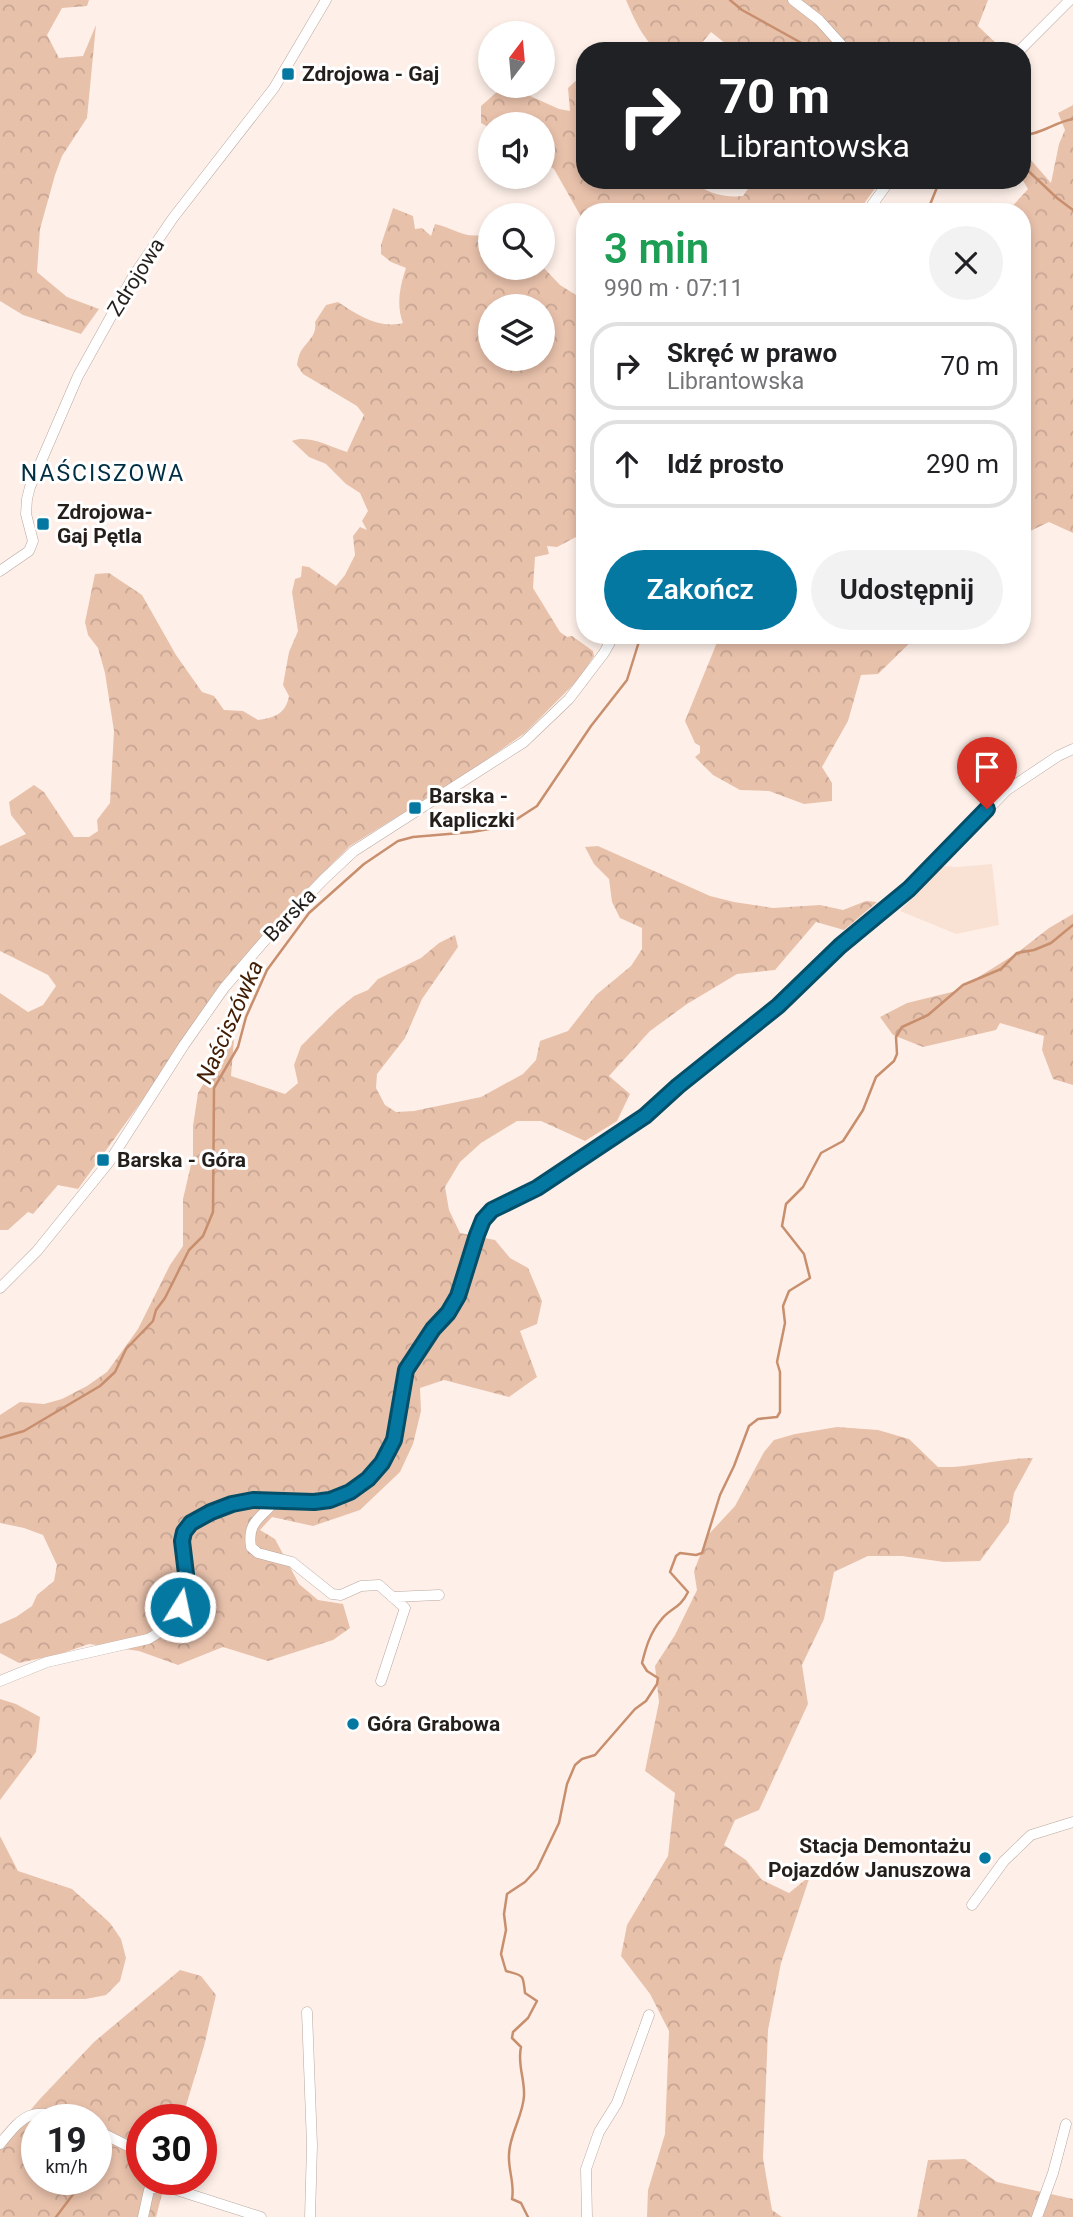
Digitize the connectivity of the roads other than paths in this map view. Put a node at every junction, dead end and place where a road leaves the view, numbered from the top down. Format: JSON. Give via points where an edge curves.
{"nodes":[{"id":1,"x":326,"y":0,"type":"edge"},
{"id":2,"x":793,"y":0,"type":"edge"},
{"id":3,"x":1070,"y":0,"type":"edge"},
{"id":4,"x":839,"y":42,"type":"edge"},
{"id":5,"x":1028,"y":42,"type":"edge"},
{"id":6,"x":0,"y":571,"type":"edge"},
{"id":7,"x":609,"y":644,"type":"edge"},
{"id":8,"x":1073,"y":749,"type":"edge"},
{"id":9,"x":0,"y":1288,"type":"edge"},
{"id":10,"x":274,"y":1502,"type":"junction"},
{"id":11,"x":439,"y":1595,"type":"dead end"},
{"id":12,"x":392,"y":1597,"type":"junction"},
{"id":13,"x":0,"y":1681,"type":"edge"},
{"id":14,"x":381,"y":1681,"type":"dead end"},
{"id":15,"x":1073,"y":1822,"type":"edge"},
{"id":16,"x":972,"y":1905,"type":"dead end"},
{"id":17,"x":307,"y":2012,"type":"dead end"},
{"id":18,"x":649,"y":2015,"type":"dead end"},
{"id":19,"x":21,"y":2118,"type":"edge"},
{"id":20,"x":1066,"y":2124,"type":"dead end"},
{"id":21,"x":0,"y":2144,"type":"edge"},
{"id":22,"x":148,"y":2195,"type":"edge"},
{"id":23,"x":192,"y":2195,"type":"edge"},
{"id":24,"x":143,"y":2217,"type":"edge"},
{"id":25,"x":261,"y":2217,"type":"edge"},
{"id":26,"x":310,"y":2217,"type":"edge"},
{"id":27,"x":587,"y":2217,"type":"edge"},
{"id":28,"x":1037,"y":2217,"type":"edge"}],
"edges":[{"from":1,"to":6,"type":"street","name":"Zdrojowa","via":[[274,88],[134,275],[78,376],[30,487],[26,514],[33,541],[29,551]]},
{"from":2,"to":4,"type":"street"},
{"from":3,"to":5,"type":"street"},
{"from":7,"to":9,"type":"street","name":"Barska","via":[[569,699],[524,742],[354,851],[267,939],[224,988],[109,1162],[37,1251]]},
{"from":8,"to":10,"type":"street","via":[[1007,790],[909,889],[645,1116],[537,1188],[492,1210],[477,1235],[458,1296],[406,1370],[394,1440],[382,1463],[350,1492],[330,1500]]},
{"from":10,"to":12,"type":"street","via":[[254,1522],[250,1547],[292,1562],[332,1594],[379,1586]]},
{"from":10,"to":13,"type":"street","via":[[232,1504],[191,1523],[182,1541],[186,1574],[180,1607],[160,1633],[47,1662]]},
{"from":11,"to":12,"type":"street"},
{"from":12,"to":14,"type":"street","via":[[405,1608]]},
{"from":15,"to":16,"type":"street","via":[[1031,1835],[1004,1861]]},
{"from":17,"to":26,"type":"street"},
{"from":18,"to":27,"type":"street","via":[[617,2103],[599,2132],[586,2169]]},
{"from":19,"to":21,"type":"street"},
{"from":20,"to":28,"type":"street"},
{"from":22,"to":24,"type":"street"},
{"from":23,"to":25,"type":"street"}]}
